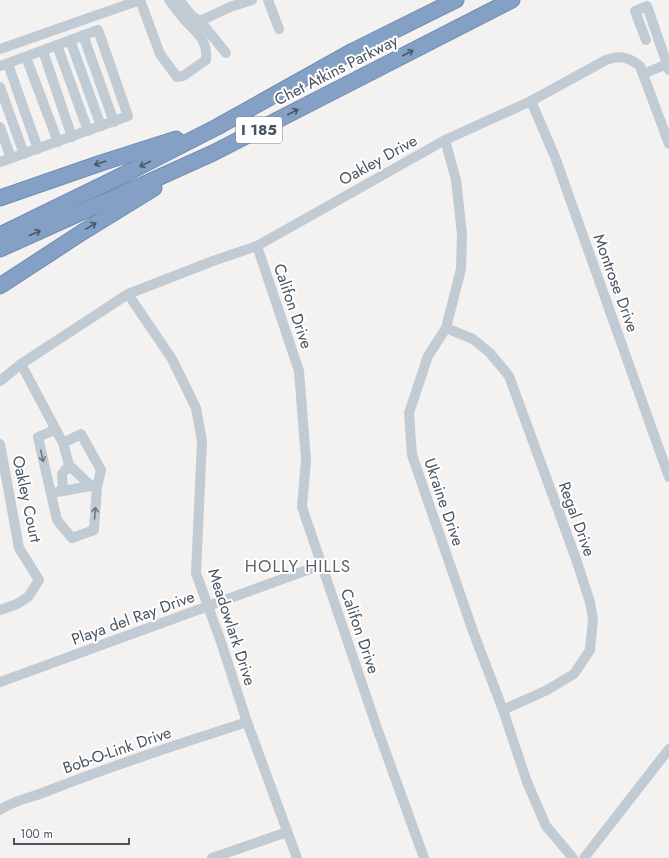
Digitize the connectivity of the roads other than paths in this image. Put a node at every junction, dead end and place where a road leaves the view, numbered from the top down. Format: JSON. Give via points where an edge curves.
{"nodes":[{"id":1,"x":140,"y":0,"type":"edge"},
{"id":2,"x":169,"y":0,"type":"edge"},
{"id":3,"x":179,"y":0,"type":"edge"},
{"id":4,"x":252,"y":0,"type":"edge"},
{"id":5,"x":268,"y":0,"type":"edge"},
{"id":6,"x":456,"y":0,"type":"edge"},
{"id":7,"x":512,"y":0,"type":"edge"},
{"id":8,"x":200,"y":21,"type":"junction"},
{"id":9,"x":279,"y":29,"type":"dead end"},
{"id":10,"x":83,"y":35,"type":"junction"},
{"id":11,"x":70,"y":40,"type":"junction"},
{"id":12,"x":646,"y":40,"type":"dead end"},
{"id":13,"x":57,"y":45,"type":"junction"},
{"id":14,"x":0,"y":49,"type":"edge"},
{"id":15,"x":42,"y":51,"type":"junction"},
{"id":16,"x":226,"y":53,"type":"dead end"},
{"id":17,"x":26,"y":57,"type":"junction"},
{"id":18,"x":4,"y":65,"type":"edge"},
{"id":19,"x":668,"y":67,"type":"edge"},
{"id":20,"x":641,"y":70,"type":"junction"},
{"id":21,"x":0,"y":87,"type":"edge"},
{"id":22,"x":531,"y":101,"type":"junction"},
{"id":23,"x":665,"y":118,"type":"edge"},
{"id":24,"x":114,"y":122,"type":"junction"},
{"id":25,"x":101,"y":126,"type":"junction"},
{"id":26,"x":0,"y":127,"type":"edge"},
{"id":27,"x":217,"y":127,"type":"junction"},
{"id":28,"x":88,"y":131,"type":"junction"},
{"id":29,"x":72,"y":137,"type":"junction"},
{"id":30,"x":445,"y":140,"type":"junction"},
{"id":31,"x":58,"y":142,"type":"junction"},
{"id":32,"x":669,"y":144,"type":"edge"},
{"id":33,"x":38,"y":149,"type":"junction"},
{"id":34,"x":213,"y":153,"type":"junction"},
{"id":35,"x":24,"y":154,"type":"junction"},
{"id":36,"x":11,"y":158,"type":"junction"},
{"id":37,"x":0,"y":162,"type":"edge"},
{"id":38,"x":0,"y":198,"type":"edge"},
{"id":39,"x":0,"y":235,"type":"edge"},
{"id":40,"x":257,"y":246,"type":"junction"},
{"id":41,"x":0,"y":249,"type":"edge"},
{"id":42,"x":0,"y":286,"type":"edge"},
{"id":43,"x":128,"y":294,"type":"junction"},
{"id":44,"x":446,"y":328,"type":"junction"},
{"id":45,"x":21,"y":364,"type":"junction"},
{"id":46,"x":0,"y":381,"type":"edge"},
{"id":47,"x":55,"y":428,"type":"junction"},
{"id":48,"x":63,"y":443,"type":"junction"},
{"id":49,"x":0,"y":444,"type":"edge"},
{"id":50,"x":70,"y":468,"type":"junction"},
{"id":51,"x":669,"y":477,"type":"edge"},
{"id":52,"x":94,"y":485,"type":"junction"},
{"id":53,"x":63,"y":490,"type":"junction"},
{"id":54,"x":51,"y":493,"type":"junction"},
{"id":55,"x":321,"y":565,"type":"junction"},
{"id":56,"x":208,"y":607,"type":"junction"},
{"id":57,"x":0,"y":610,"type":"edge"},
{"id":58,"x":0,"y":682,"type":"edge"},
{"id":59,"x":503,"y":710,"type":"junction"},
{"id":60,"x":247,"y":722,"type":"junction"},
{"id":61,"x":669,"y":749,"type":"edge"},
{"id":62,"x":0,"y":810,"type":"edge"},
{"id":63,"x":287,"y":832,"type":"junction"},
{"id":64,"x":212,"y":858,"type":"edge"},
{"id":65,"x":296,"y":858,"type":"edge"},
{"id":66,"x":424,"y":858,"type":"edge"},
{"id":67,"x":574,"y":858,"type":"edge"},
{"id":68,"x":584,"y":858,"type":"edge"}],
"edges":[{"from":1,"to":2,"type":"street","via":[[160,54],[177,77],[183,76],[206,60],[207,50],[201,36]]},
{"from":1,"to":14,"type":"street"},
{"from":3,"to":8,"type":"street","via":[[192,16]]},
{"from":4,"to":8,"type":"street"},
{"from":5,"to":9,"type":"street"},
{"from":6,"to":27,"type":"highway","name":"Chet Atkins Parkway","number":"I 185","via":[[353,51]]},
{"from":34,"to":7,"type":"highway","name":"Chet Atkins Parkway","number":"I 185","one_way":true},
{"from":8,"to":16,"type":"street"},
{"from":10,"to":11,"type":"street"},
{"from":10,"to":24,"type":"street"},
{"from":10,"to":24,"type":"street","via":[[98,30],[128,116]]},
{"from":11,"to":13,"type":"street"},
{"from":11,"to":25,"type":"street"},
{"from":12,"to":19,"type":"street","via":[[635,11],[647,6]]},
{"from":13,"to":15,"type":"street"},
{"from":13,"to":28,"type":"street"},
{"from":15,"to":17,"type":"street"},
{"from":15,"to":29,"type":"street"},
{"from":17,"to":18,"type":"street"},
{"from":17,"to":31,"type":"street"},
{"from":18,"to":33,"type":"street"},
{"from":19,"to":20,"type":"street"},
{"from":20,"to":22,"type":"street","name":"Oakley Drive","via":[[630,59],[616,57]]},
{"from":20,"to":23,"type":"street"},
{"from":21,"to":35,"type":"street"},
{"from":22,"to":30,"type":"street","name":"Oakley Drive"},
{"from":22,"to":51,"type":"street","name":"Montrose Drive","via":[[555,157]]},
{"from":23,"to":32,"type":"street"},
{"from":24,"to":25,"type":"street"},
{"from":25,"to":28,"type":"street"},
{"from":26,"to":36,"type":"street"},
{"from":27,"to":38,"type":"highway","one_way":true},
{"from":27,"to":39,"type":"highway","name":"Chet Atkins Parkway","number":"I 185","one_way":true},
{"from":28,"to":29,"type":"street"},
{"from":29,"to":31,"type":"street"},
{"from":30,"to":40,"type":"street","name":"Oakley Drive"},
{"from":30,"to":44,"type":"street","name":"Ukraine Drive","via":[[456,180],[462,234],[461,269]]},
{"from":31,"to":33,"type":"street"},
{"from":33,"to":35,"type":"street"},
{"from":41,"to":34,"type":"highway","name":"Chet Atkins Parkway","number":"I 185","one_way":true},
{"from":42,"to":34,"type":"highway","one_way":true,"via":[[81,233]]},
{"from":35,"to":36,"type":"street"},
{"from":36,"to":37,"type":"street"},
{"from":40,"to":43,"type":"street","name":"Oakley Drive"},
{"from":40,"to":55,"type":"street","name":"Califon Drive","via":[[299,371],[306,460],[302,507]]},
{"from":43,"to":45,"type":"street","name":"Oakley Drive"},
{"from":43,"to":56,"type":"street","name":"Meadowlark Drive","via":[[172,359],[196,408],[202,441],[196,573]]},
{"from":44,"to":59,"type":"street","name":"Ukraine Drive","via":[[428,356],[409,413],[412,455]]},
{"from":44,"to":59,"type":"street","name":"Regal Drive","via":[[473,339],[490,353],[509,376],[585,585],[593,619],[590,650],[574,674],[547,690]]},
{"from":45,"to":46,"type":"street","name":"Oakley Drive"},
{"from":45,"to":47,"type":"street"},
{"from":47,"to":48,"type":"street"},
{"from":47,"to":54,"type":"street","one_way":true,"via":[[38,437]]},
{"from":48,"to":50,"type":"street"},
{"from":48,"to":52,"type":"street","via":[[81,434],[101,470]]},
{"from":49,"to":57,"type":"street","name":"Oakley Court","via":[[19,548],[39,580],[28,597],[18,604]]},
{"from":50,"to":52,"type":"street"},
{"from":50,"to":53,"type":"street","via":[[62,474]]},
{"from":52,"to":53,"type":"street"},
{"from":54,"to":52,"type":"street","one_way":true,"via":[[57,520],[72,538],[94,530]]},
{"from":53,"to":54,"type":"street"},
{"from":55,"to":56,"type":"street","name":"Playa del Ray Drive"},
{"from":55,"to":66,"type":"street","name":"Califon Drive"},
{"from":56,"to":58,"type":"street","name":"Playa del Ray Drive"},
{"from":56,"to":60,"type":"street","name":"Meadowlark Drive"},
{"from":59,"to":67,"type":"street","name":"Ukraine Drive","via":[[527,782],[546,826]]},
{"from":60,"to":62,"type":"street","name":"Bob-O-Link Drive","via":[[74,780]]},
{"from":60,"to":63,"type":"street","name":"Meadowlark Drive"},
{"from":61,"to":68,"type":"street"},
{"from":63,"to":64,"type":"street"},
{"from":63,"to":65,"type":"street","name":"Meadowlark Drive"}]}
